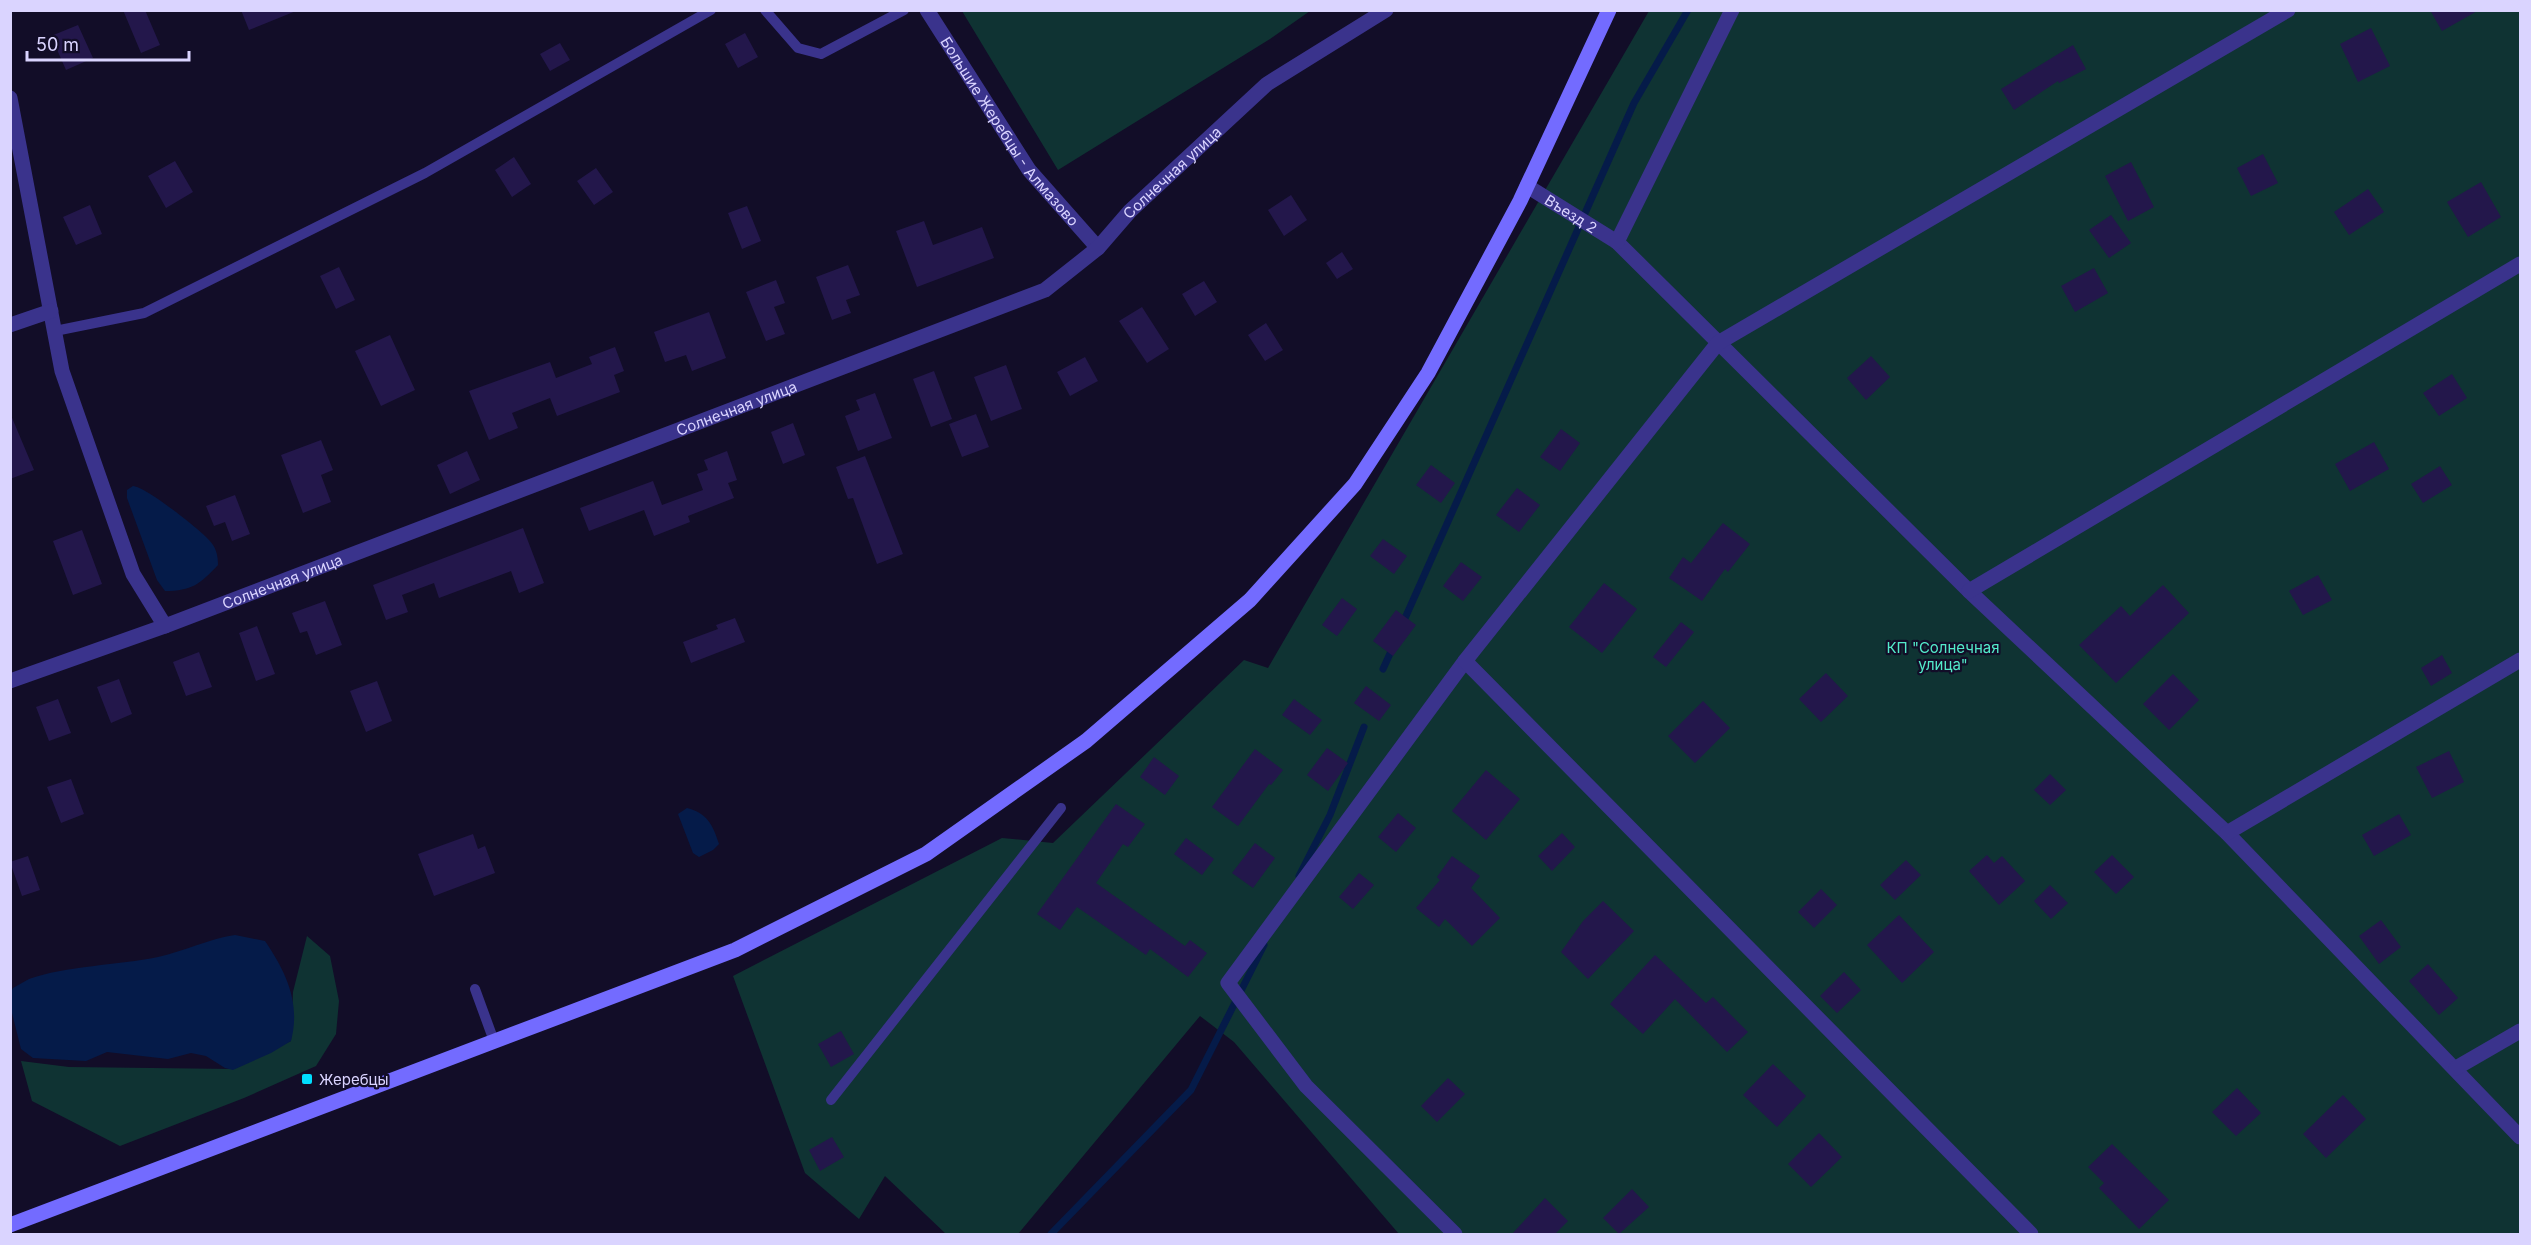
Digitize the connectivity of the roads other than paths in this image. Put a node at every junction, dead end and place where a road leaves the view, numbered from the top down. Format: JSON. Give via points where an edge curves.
{"nodes":[{"id":1,"x":711,"y":10,"type":"edge"},
{"id":2,"x":765,"y":10,"type":"edge"},
{"id":3,"x":903,"y":10,"type":"edge"},
{"id":4,"x":927,"y":10,"type":"edge"},
{"id":5,"x":1386,"y":10,"type":"edge"},
{"id":6,"x":1609,"y":10,"type":"edge"},
{"id":7,"x":1732,"y":10,"type":"edge"},
{"id":8,"x":2288,"y":10,"type":"edge"},
{"id":9,"x":10,"y":98,"type":"edge"},
{"id":10,"x":1527,"y":186,"type":"junction"},
{"id":11,"x":1617,"y":242,"type":"junction"},
{"id":12,"x":1098,"y":248,"type":"junction"},
{"id":13,"x":2520,"y":264,"type":"edge"},
{"id":14,"x":51,"y":311,"type":"junction"},
{"id":15,"x":10,"y":325,"type":"edge"},
{"id":16,"x":55,"y":331,"type":"junction"},
{"id":17,"x":1718,"y":343,"type":"junction"},
{"id":18,"x":1969,"y":591,"type":"junction"},
{"id":19,"x":165,"y":626,"type":"junction"},
{"id":20,"x":2520,"y":660,"type":"edge"},
{"id":21,"x":1465,"y":661,"type":"junction"},
{"id":22,"x":10,"y":681,"type":"edge"},
{"id":23,"x":1061,"y":808,"type":"dead end"},
{"id":24,"x":2227,"y":833,"type":"junction"},
{"id":25,"x":475,"y":989,"type":"dead end"},
{"id":26,"x":2520,"y":1031,"type":"edge"},
{"id":27,"x":494,"y":1041,"type":"junction"},
{"id":28,"x":2456,"y":1068,"type":"junction"},
{"id":29,"x":831,"y":1100,"type":"dead end"},
{"id":30,"x":2520,"y":1137,"type":"edge"},
{"id":31,"x":10,"y":1225,"type":"edge"},
{"id":32,"x":1455,"y":1234,"type":"edge"},
{"id":33,"x":2031,"y":1234,"type":"edge"}],
"edges":[{"from":1,"to":16,"type":"lane","via":[[425,173],[144,313]]},
{"from":2,"to":3,"type":"lane","via":[[798,48],[821,54]]},
{"from":4,"to":12,"type":"street","name":"Большие Жеребцы - Алмазово","via":[[1029,170]]},
{"from":5,"to":12,"type":"street","name":"Солнечная улица","via":[[1267,84],[1130,210]]},
{"from":6,"to":10,"type":"main road"},
{"from":7,"to":11,"type":"street"},
{"from":8,"to":17,"type":"street"},
{"from":9,"to":14,"type":"street"},
{"from":10,"to":11,"type":"street","name":"Въезд 2"},
{"from":10,"to":27,"type":"main road","via":[[1428,373],[1355,484],[1250,600],[1086,741],[926,854],[735,950]]},
{"from":11,"to":17,"type":"street","name":"Въезд 2"},
{"from":12,"to":19,"type":"street","name":"Солнечная улица","via":[[1046,290]]},
{"from":13,"to":18,"type":"street"},
{"from":14,"to":15,"type":"street"},
{"from":14,"to":16,"type":"street"},
{"from":16,"to":19,"type":"street","via":[[62,371],[133,574]]},
{"from":17,"to":18,"type":"street","name":"Въезд 2"},
{"from":17,"to":21,"type":"street"},
{"from":18,"to":24,"type":"street","name":"Въезд 2"},
{"from":19,"to":22,"type":"street","name":"Солнечная улица"},
{"from":20,"to":24,"type":"street"},
{"from":21,"to":32,"type":"street","via":[[1228,983],[1306,1086]]},
{"from":21,"to":33,"type":"street"},
{"from":23,"to":29,"type":"lane"},
{"from":24,"to":28,"type":"street","name":"Въезд 2"},
{"from":25,"to":27,"type":"lane"},
{"from":26,"to":28,"type":"street"},
{"from":27,"to":31,"type":"main road"},
{"from":28,"to":30,"type":"street","name":"Въезд 2"}]}
